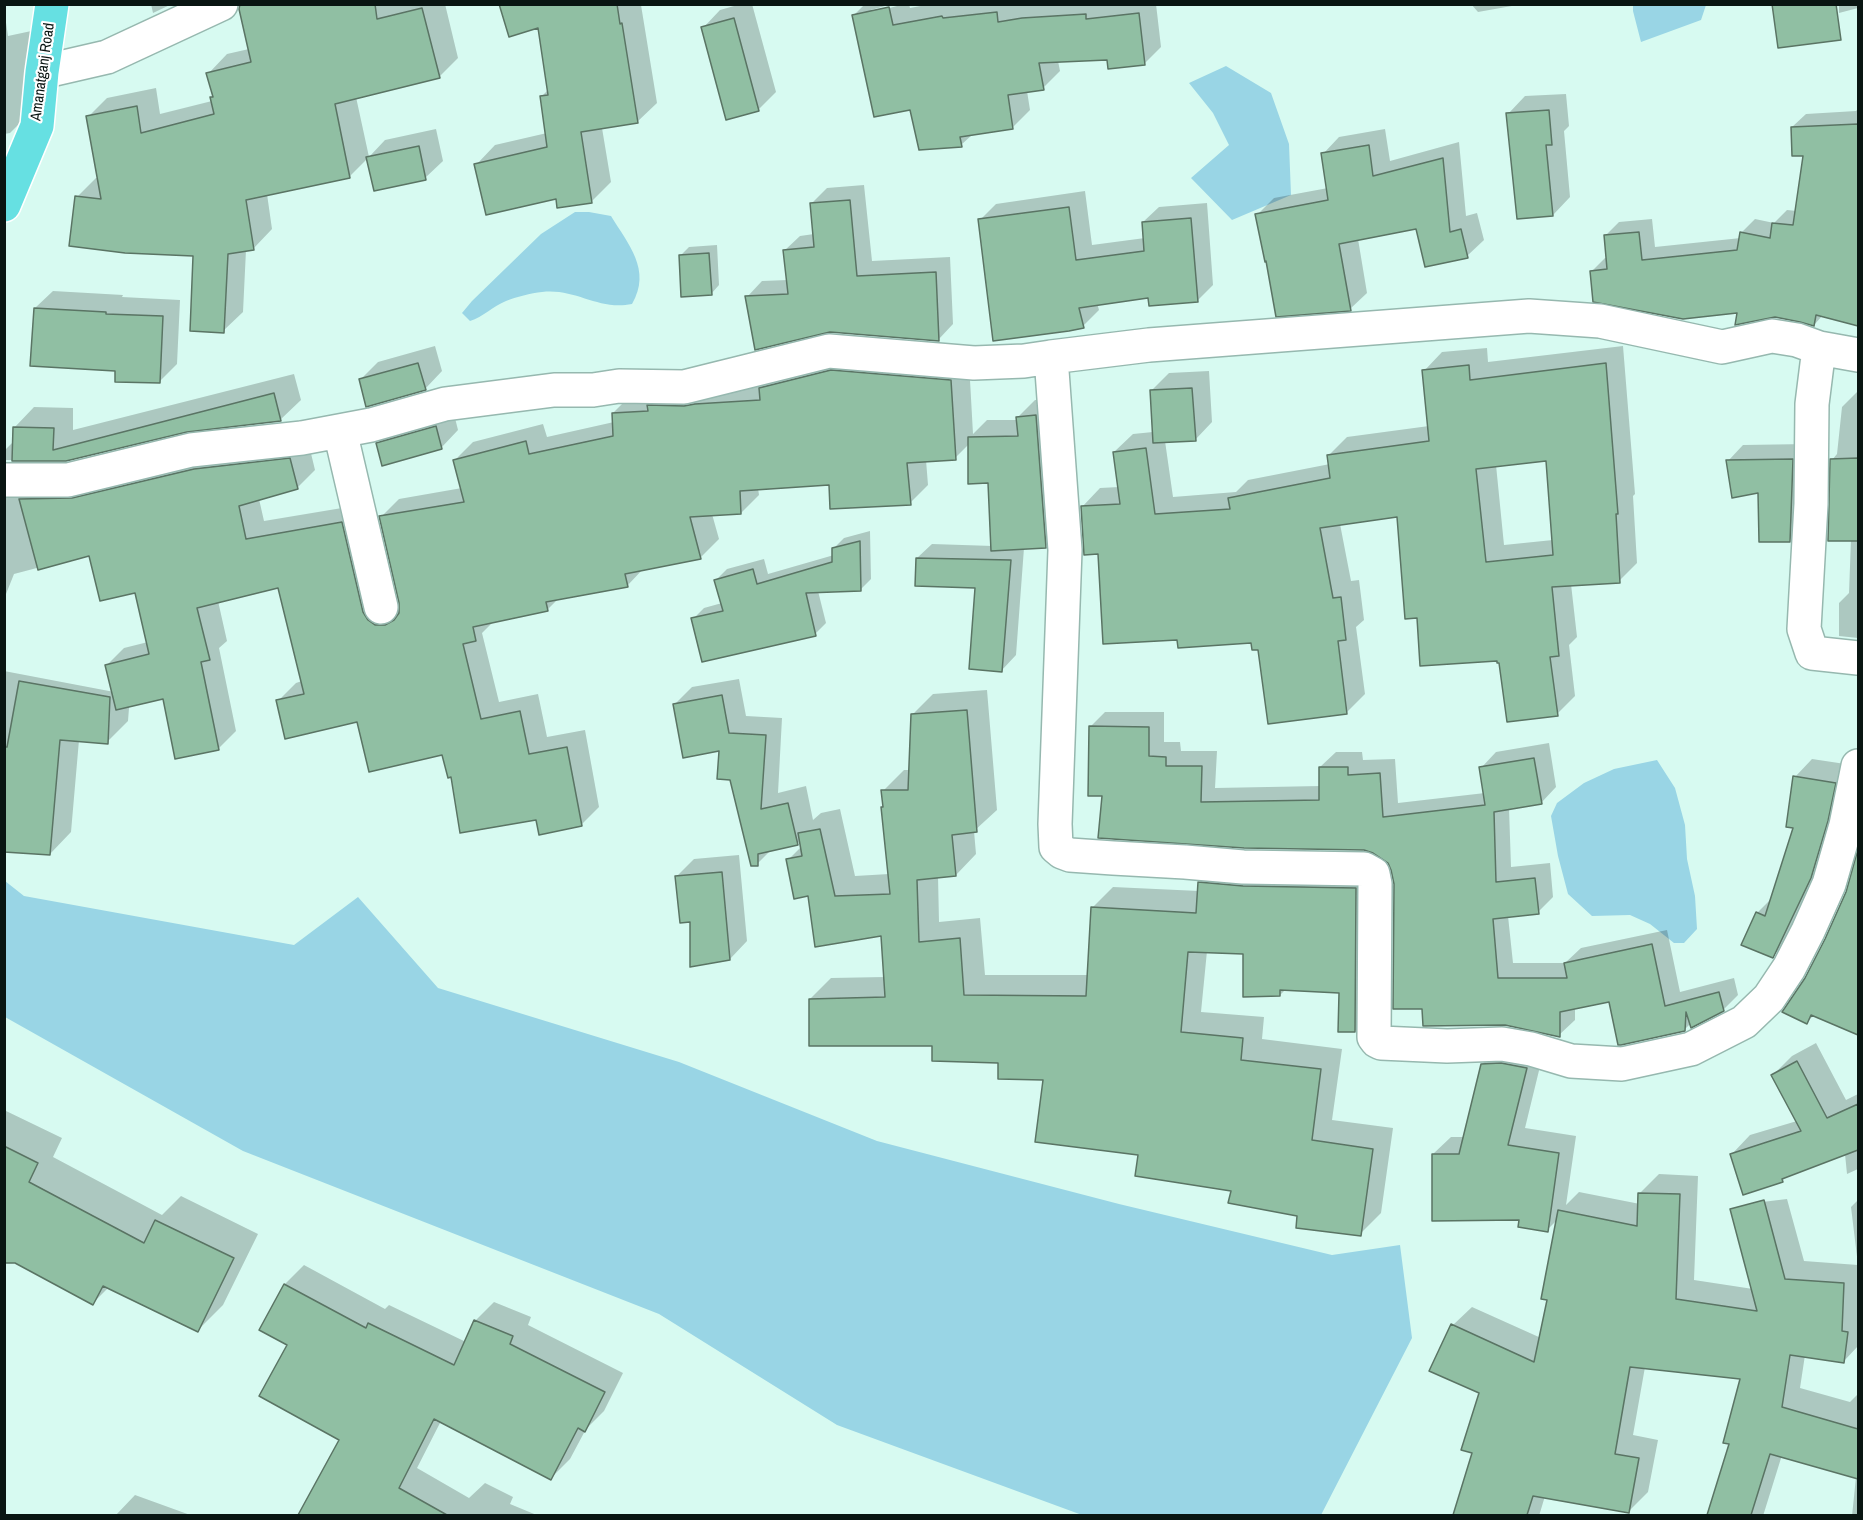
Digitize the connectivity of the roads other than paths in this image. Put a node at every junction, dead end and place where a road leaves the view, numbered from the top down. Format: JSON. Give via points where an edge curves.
{"nodes":[{"id":1,"x":52,"y":4,"type":"edge"},
{"id":2,"x":221,"y":4,"type":"edge"},
{"id":3,"x":42,"y":72,"type":"junction"},
{"id":4,"x":4,"y":205,"type":"edge"},
{"id":5,"x":1819,"y":348,"type":"junction"},
{"id":6,"x":1858,"y":355,"type":"edge"},
{"id":7,"x":1051,"y":357,"type":"junction"},
{"id":8,"x":340,"y":431,"type":"junction"},
{"id":9,"x":4,"y":480,"type":"edge"},
{"id":10,"x":381,"y":607,"type":"dead end"},
{"id":11,"x":1858,"y":658,"type":"edge"},
{"id":12,"x":1858,"y":766,"type":"edge"}],
"edges":[{"from":1,"to":3,"type":"main road","name":"Amanatganj Road"},
{"from":2,"to":3,"type":"street","via":[[106,57]]},
{"from":3,"to":4,"type":"main road","name":"Amanatganj Road","via":[[37,126]]},
{"from":5,"to":6,"type":"street"},
{"from":5,"to":7,"type":"street","via":[[1772,336],[1722,347],[1600,321],[1529,316],[1149,345]]},
{"from":5,"to":11,"type":"street","via":[[1812,404],[1804,629],[1812,653]]},
{"from":7,"to":8,"type":"street","via":[[974,363],[828,351],[684,387],[543,391],[446,404]]},
{"from":7,"to":12,"type":"street","via":[[1065,550],[1056,847],[1070,855],[1243,867],[1365,869],[1373,874],[1375,884],[1377,1041],[1447,1046],[1502,1044],[1571,1061],[1622,1064],[1691,1049],[1744,1022],[1769,998],[1789,968],[1825,893],[1846,825]]},
{"from":8,"to":9,"type":"street","via":[[192,450],[68,480]]},
{"from":8,"to":10,"type":"street"}]}
